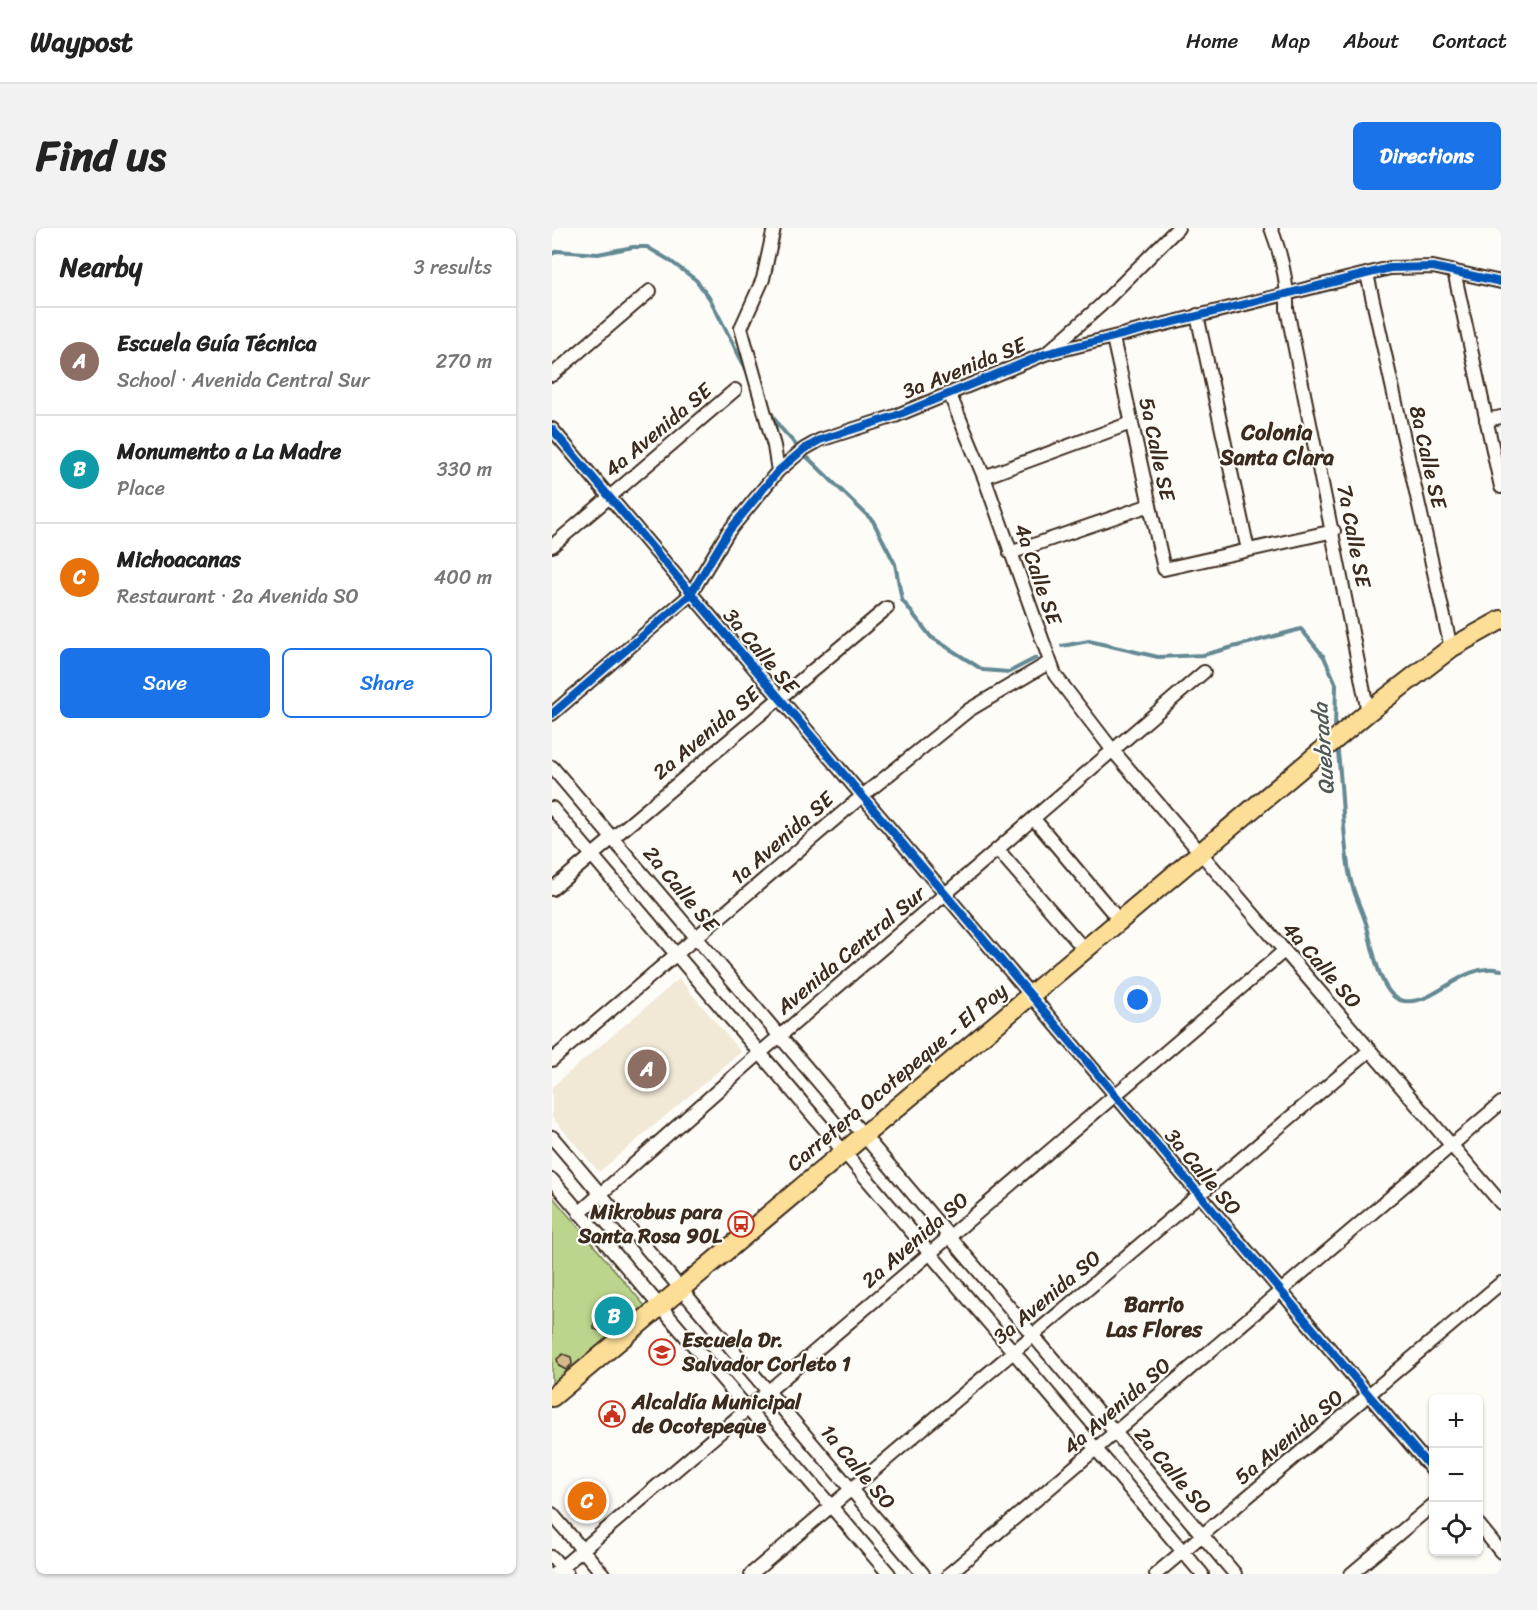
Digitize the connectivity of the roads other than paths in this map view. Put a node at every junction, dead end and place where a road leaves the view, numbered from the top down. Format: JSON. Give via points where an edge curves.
{"nodes":[{"id":1,"x":774,"y":228,"type":"edge"},
{"id":2,"x":1178,"y":228,"type":"edge"},
{"id":3,"x":1271,"y":228,"type":"edge"},
{"id":4,"x":1454,"y":271,"type":"junction"},
{"id":5,"x":1367,"y":274,"type":"junction"},
{"id":6,"x":1501,"y":282,"type":"edge"},
{"id":7,"x":650,"y":291,"type":"dead end"},
{"id":8,"x":1287,"y":293,"type":"junction"},
{"id":9,"x":1197,"y":315,"type":"junction"},
{"id":10,"x":1113,"y":338,"type":"junction"},
{"id":11,"x":1045,"y":354,"type":"junction"},
{"id":12,"x":552,"y":375,"type":"edge"},
{"id":13,"x":735,"y":390,"type":"dead end"},
{"id":14,"x":950,"y":394,"type":"junction"},
{"id":15,"x":1501,"y":417,"type":"edge"},
{"id":16,"x":1486,"y":420,"type":"junction"},
{"id":17,"x":1131,"y":423,"type":"junction"},
{"id":18,"x":552,"y":429,"type":"edge"},
{"id":19,"x":778,"y":471,"type":"junction"},
{"id":20,"x":984,"y":477,"type":"junction"},
{"id":21,"x":1501,"y":487,"type":"edge"},
{"id":22,"x":609,"y":497,"type":"junction"},
{"id":23,"x":1149,"y":505,"type":"junction"},
{"id":24,"x":1334,"y":531,"type":"junction"},
{"id":25,"x":552,"y":546,"type":"edge"},
{"id":26,"x":1248,"y":550,"type":"junction"},
{"id":27,"x":1010,"y":553,"type":"junction"},
{"id":28,"x":690,"y":595,"type":"junction"},
{"id":29,"x":887,"y":608,"type":"dead end"},
{"id":30,"x":1501,"y":620,"type":"edge"},
{"id":31,"x":1451,"y":648,"type":"junction"},
{"id":32,"x":1050,"y":663,"type":"junction"},
{"id":33,"x":1204,"y":672,"type":"dead end"},
{"id":34,"x":777,"y":698,"type":"junction"},
{"id":35,"x":1368,"y":712,"type":"junction"},
{"id":36,"x":552,"y":714,"type":"edge"},
{"id":37,"x":1114,"y":752,"type":"junction"},
{"id":38,"x":552,"y":767,"type":"edge"},
{"id":39,"x":861,"y":796,"type":"junction"},
{"id":40,"x":552,"y":808,"type":"edge"},
{"id":41,"x":1034,"y":819,"type":"junction"},
{"id":42,"x":612,"y":838,"type":"junction"},
{"id":43,"x":998,"y":850,"type":"junction"},
{"id":44,"x":1199,"y":853,"type":"junction"},
{"id":45,"x":592,"y":855,"type":"junction"},
{"id":46,"x":552,"y":889,"type":"edge"},
{"id":47,"x":945,"y":896,"type":"junction"},
{"id":48,"x":1119,"y":920,"type":"junction"},
{"id":49,"x":697,"y":938,"type":"junction"},
{"id":50,"x":1084,"y":949,"type":"junction"},
{"id":51,"x":1284,"y":951,"type":"junction"},
{"id":52,"x":676,"y":955,"type":"junction"},
{"id":53,"x":1029,"y":996,"type":"junction"},
{"id":54,"x":780,"y":1036,"type":"junction"},
{"id":55,"x":1370,"y":1050,"type":"junction"},
{"id":56,"x":760,"y":1053,"type":"junction"},
{"id":57,"x":552,"y":1059,"type":"edge"},
{"id":58,"x":1114,"y":1096,"type":"junction"},
{"id":59,"x":1501,"y":1103,"type":"edge"},
{"id":60,"x":863,"y":1135,"type":"junction"},
{"id":61,"x":552,"y":1137,"type":"edge"},
{"id":62,"x":1452,"y":1145,"type":"junction"},
{"id":63,"x":844,"y":1152,"type":"junction"},
{"id":64,"x":552,"y":1180,"type":"edge"},
{"id":65,"x":600,"y":1194,"type":"junction"},
{"id":66,"x":1198,"y":1194,"type":"junction"},
{"id":67,"x":1501,"y":1203,"type":"edge"},
{"id":68,"x":579,"y":1213,"type":"junction"},
{"id":69,"x":949,"y":1236,"type":"junction"},
{"id":70,"x":930,"y":1253,"type":"junction"},
{"id":71,"x":1501,"y":1282,"type":"edge"},
{"id":72,"x":681,"y":1288,"type":"junction"},
{"id":73,"x":1280,"y":1291,"type":"junction"},
{"id":74,"x":660,"y":1306,"type":"junction"},
{"id":75,"x":1033,"y":1335,"type":"junction"},
{"id":76,"x":1013,"y":1351,"type":"junction"},
{"id":77,"x":768,"y":1391,"type":"junction"},
{"id":78,"x":1368,"y":1395,"type":"junction"},
{"id":79,"x":552,"y":1397,"type":"edge"},
{"id":80,"x":748,"y":1408,"type":"junction"},
{"id":81,"x":1115,"y":1432,"type":"junction"},
{"id":82,"x":1096,"y":1449,"type":"junction"},
{"id":83,"x":1429,"y":1466,"type":"edge"},
{"id":84,"x":851,"y":1489,"type":"junction"},
{"id":85,"x":831,"y":1506,"type":"junction"},
{"id":86,"x":1429,"y":1508,"type":"edge"},
{"id":87,"x":552,"y":1514,"type":"edge"},
{"id":88,"x":1483,"y":1531,"type":"edge"},
{"id":89,"x":1202,"y":1535,"type":"junction"},
{"id":90,"x":582,"y":1550,"type":"junction"},
{"id":91,"x":1183,"y":1551,"type":"junction"},
{"id":92,"x":1501,"y":1552,"type":"edge"},
{"id":93,"x":552,"y":1557,"type":"edge"},
{"id":94,"x":560,"y":1572,"type":"edge"},
{"id":95,"x":603,"y":1574,"type":"edge"},
{"id":96,"x":751,"y":1574,"type":"edge"},
{"id":97,"x":889,"y":1574,"type":"edge"},
{"id":98,"x":923,"y":1574,"type":"edge"},
{"id":99,"x":949,"y":1574,"type":"edge"},
{"id":100,"x":1156,"y":1574,"type":"edge"},
{"id":101,"x":1202,"y":1574,"type":"edge"},
{"id":102,"x":1235,"y":1574,"type":"edge"},
{"id":103,"x":1350,"y":1574,"type":"edge"}],
"edges":[{"from":1,"to":19,"type":"street","via":[[763,279],[741,328]]},
{"from":2,"to":11,"type":"street"},
{"from":3,"to":8,"type":"street","name":"7a Calle SE"},
{"from":4,"to":5,"type":"street","name":"3a Avenida SE","via":[[1414,266]]},
{"from":4,"to":6,"type":"street","name":"3a Avenida SE"},
{"from":4,"to":16,"type":"street"},
{"from":5,"to":8,"type":"street","name":"3a Avenida SE"},
{"from":5,"to":31,"type":"street","name":"8a Calle SE"},
{"from":7,"to":12,"type":"street"},
{"from":8,"to":9,"type":"street","name":"3a Avenida SE"},
{"from":8,"to":24,"type":"street","name":"7a Calle SE","via":[[1287,309]]},
{"from":9,"to":10,"type":"street","name":"3a Avenida SE"},
{"from":9,"to":26,"type":"street"},
{"from":10,"to":11,"type":"street","name":"3a Avenida SE"},
{"from":10,"to":17,"type":"street","name":"5a Calle SE"},
{"from":11,"to":14,"type":"street","name":"3a Avenida SE"},
{"from":13,"to":22,"type":"street","name":"4a Avenida SE"},
{"from":14,"to":19,"type":"street","name":"3a Avenida SE","via":[[820,440]]},
{"from":14,"to":20,"type":"street","name":"4a Calle SE"},
{"from":15,"to":16,"type":"street"},
{"from":16,"to":21,"type":"street"},
{"from":17,"to":20,"type":"street"},
{"from":17,"to":23,"type":"street","name":"5a Calle SE"},
{"from":18,"to":22,"type":"street","name":"3a Calle SE"},
{"from":19,"to":28,"type":"street","name":"3a Avenida SE","via":[[728,532]]},
{"from":20,"to":27,"type":"street","name":"4a Calle SE"},
{"from":22,"to":25,"type":"street","name":"4a Avenida SE"},
{"from":22,"to":28,"type":"street","name":"3a Calle SE"},
{"from":23,"to":26,"type":"street","name":"5a Calle SE","via":[[1164,569]]},
{"from":23,"to":27,"type":"street"},
{"from":24,"to":26,"type":"street"},
{"from":24,"to":35,"type":"street","name":"7a Calle SE"},
{"from":27,"to":32,"type":"street","name":"4a Calle SE"},
{"from":28,"to":34,"type":"street","name":"3a Calle SE"},
{"from":28,"to":36,"type":"street","name":"3a Avenida SE"},
{"from":29,"to":34,"type":"street","name":"2a Avenida SE"},
{"from":30,"to":31,"type":"main road","name":"Carretera Ocotepeque - El Poy"},
{"from":31,"to":35,"type":"main road","name":"Carretera Ocotepeque - El Poy"},
{"from":32,"to":37,"type":"street","name":"4a Calle SE"},
{"from":32,"to":39,"type":"street","name":"1a Avenida SE","via":[[969,710]]},
{"from":33,"to":37,"type":"street","name":"Avenida Central Sur"},
{"from":34,"to":39,"type":"street","name":"3a Calle SE"},
{"from":34,"to":42,"type":"street","name":"2a Avenida SE"},
{"from":35,"to":44,"type":"main road","name":"Carretera Ocotepeque - El Poy"},
{"from":37,"to":41,"type":"street","name":"Avenida Central Sur"},
{"from":37,"to":44,"type":"street","name":"4a Calle SO"},
{"from":38,"to":42,"type":"street","name":"2a Calle SE"},
{"from":39,"to":47,"type":"street","name":"3a Calle SE"},
{"from":39,"to":49,"type":"street","name":"1a Avenida SE"},
{"from":40,"to":45,"type":"street"},
{"from":41,"to":43,"type":"street","name":"Avenida Central Sur"},
{"from":41,"to":48,"type":"street"},
{"from":42,"to":45,"type":"street","name":"2a Avenida SE"},
{"from":42,"to":49,"type":"street","name":"2a Calle SE"},
{"from":43,"to":47,"type":"street","name":"Avenida Central Sur"},
{"from":43,"to":50,"type":"street"},
{"from":44,"to":48,"type":"main road","name":"Carretera Ocotepeque - El Poy"},
{"from":44,"to":51,"type":"street","name":"4a Calle SO"},
{"from":45,"to":46,"type":"street","name":"2a Avenida SE"},
{"from":45,"to":52,"type":"street"},
{"from":47,"to":53,"type":"street","name":"3a Calle SO"},
{"from":47,"to":54,"type":"street","name":"Avenida Central Sur"},
{"from":48,"to":50,"type":"main road","name":"Carretera Ocotepeque - El Poy"},
{"from":49,"to":52,"type":"street","name":"1a Avenida SE"},
{"from":49,"to":54,"type":"street","name":"2a Calle SE"},
{"from":50,"to":53,"type":"main road","name":"Carretera Ocotepeque - El Poy"},
{"from":51,"to":55,"type":"street","name":"4a Calle SO"},
{"from":51,"to":58,"type":"street","name":"2a Avenida SO"},
{"from":52,"to":56,"type":"street"},
{"from":52,"to":57,"type":"street","name":"1a Avenida SE"},
{"from":53,"to":58,"type":"street","name":"3a Calle SO"},
{"from":53,"to":60,"type":"main road","name":"Carretera Ocotepeque - El Poy"},
{"from":54,"to":56,"type":"street","name":"Avenida Central Sur"},
{"from":54,"to":60,"type":"street","name":"2a Calle SO"},
{"from":55,"to":62,"type":"street","name":"4a Calle SO"},
{"from":55,"to":66,"type":"street","name":"3a Avenida SO"},
{"from":56,"to":63,"type":"street","name":"2a Calle SO"},
{"from":56,"to":65,"type":"street","name":"Avenida Central Sur"},
{"from":58,"to":66,"type":"street","name":"3a Calle SO"},
{"from":58,"to":69,"type":"street","name":"2a Avenida SO"},
{"from":59,"to":62,"type":"street","name":"4a Avenida SO"},
{"from":60,"to":63,"type":"main road","name":"Carretera Ocotepeque - El Poy"},
{"from":60,"to":69,"type":"street","name":"2a Calle SO"},
{"from":61,"to":65,"type":"street","name":"1a Calle SO"},
{"from":62,"to":67,"type":"street","name":"4a Calle SO"},
{"from":62,"to":73,"type":"street","name":"4a Avenida SO"},
{"from":63,"to":70,"type":"street","name":"2a Calle SO"},
{"from":63,"to":72,"type":"main road","name":"Carretera Ocotepeque - El Poy"},
{"from":64,"to":68,"type":"street"},
{"from":65,"to":68,"type":"street","name":"Avenida Central Sur"},
{"from":65,"to":72,"type":"street","name":"1a Calle SO"},
{"from":66,"to":73,"type":"street","name":"3a Calle SO"},
{"from":66,"to":75,"type":"street","name":"3a Avenida SO"},
{"from":68,"to":74,"type":"street"},
{"from":69,"to":70,"type":"street","name":"2a Avenida SO"},
{"from":69,"to":75,"type":"street","name":"2a Calle SO"},
{"from":70,"to":76,"type":"street","name":"2a Calle SO"},
{"from":70,"to":77,"type":"street","name":"2a Avenida SO"},
{"from":71,"to":78,"type":"street","name":"5a Avenida SO"},
{"from":72,"to":74,"type":"main road","name":"Carretera Ocotepeque - El Poy"},
{"from":72,"to":77,"type":"street","name":"1a Calle SO"},
{"from":73,"to":78,"type":"street","name":"3a Calle SO"},
{"from":73,"to":81,"type":"street","name":"4a Avenida SO"},
{"from":74,"to":79,"type":"main road","name":"Carretera Ocotepeque - El Poy"},
{"from":74,"to":80,"type":"street"},
{"from":75,"to":76,"type":"street","name":"3a Avenida SO"},
{"from":75,"to":81,"type":"street","name":"2a Calle SO"},
{"from":76,"to":82,"type":"street","name":"2a Calle SO"},
{"from":76,"to":84,"type":"street","name":"3a Avenida SO"},
{"from":77,"to":80,"type":"street","name":"2a Avenida SO"},
{"from":77,"to":84,"type":"street","name":"1a Calle SO"},
{"from":78,"to":83,"type":"street","name":"3a Calle SO"},
{"from":78,"to":89,"type":"street","name":"5a Avenida SO"},
{"from":80,"to":85,"type":"street"},
{"from":80,"to":90,"type":"street","name":"2a Avenida SO"},
{"from":81,"to":82,"type":"street","name":"4a Avenida SO"},
{"from":81,"to":89,"type":"street","name":"2a Calle SO"},
{"from":82,"to":91,"type":"street","name":"2a Calle SO"},
{"from":82,"to":99,"type":"street","name":"4a Avenida SO"},
{"from":84,"to":85,"type":"street","name":"3a Avenida SO"},
{"from":84,"to":98,"type":"street","name":"1a Calle SO"},
{"from":85,"to":96,"type":"street","name":"3a Avenida SO"},
{"from":85,"to":97,"type":"street"},
{"from":86,"to":103,"type":"street"},
{"from":87,"to":90,"type":"street"},
{"from":88,"to":92,"type":"street"},
{"from":89,"to":91,"type":"street","name":"5a Avenida SO"},
{"from":89,"to":102,"type":"street","name":"2a Calle SO"},
{"from":90,"to":94,"type":"street","name":"2a Avenida SO"},
{"from":90,"to":95,"type":"street"},
{"from":91,"to":100,"type":"street","name":"5a Avenida SO"},
{"from":91,"to":101,"type":"street","name":"2a Calle SO"},
{"from":93,"to":94,"type":"street"}]}
